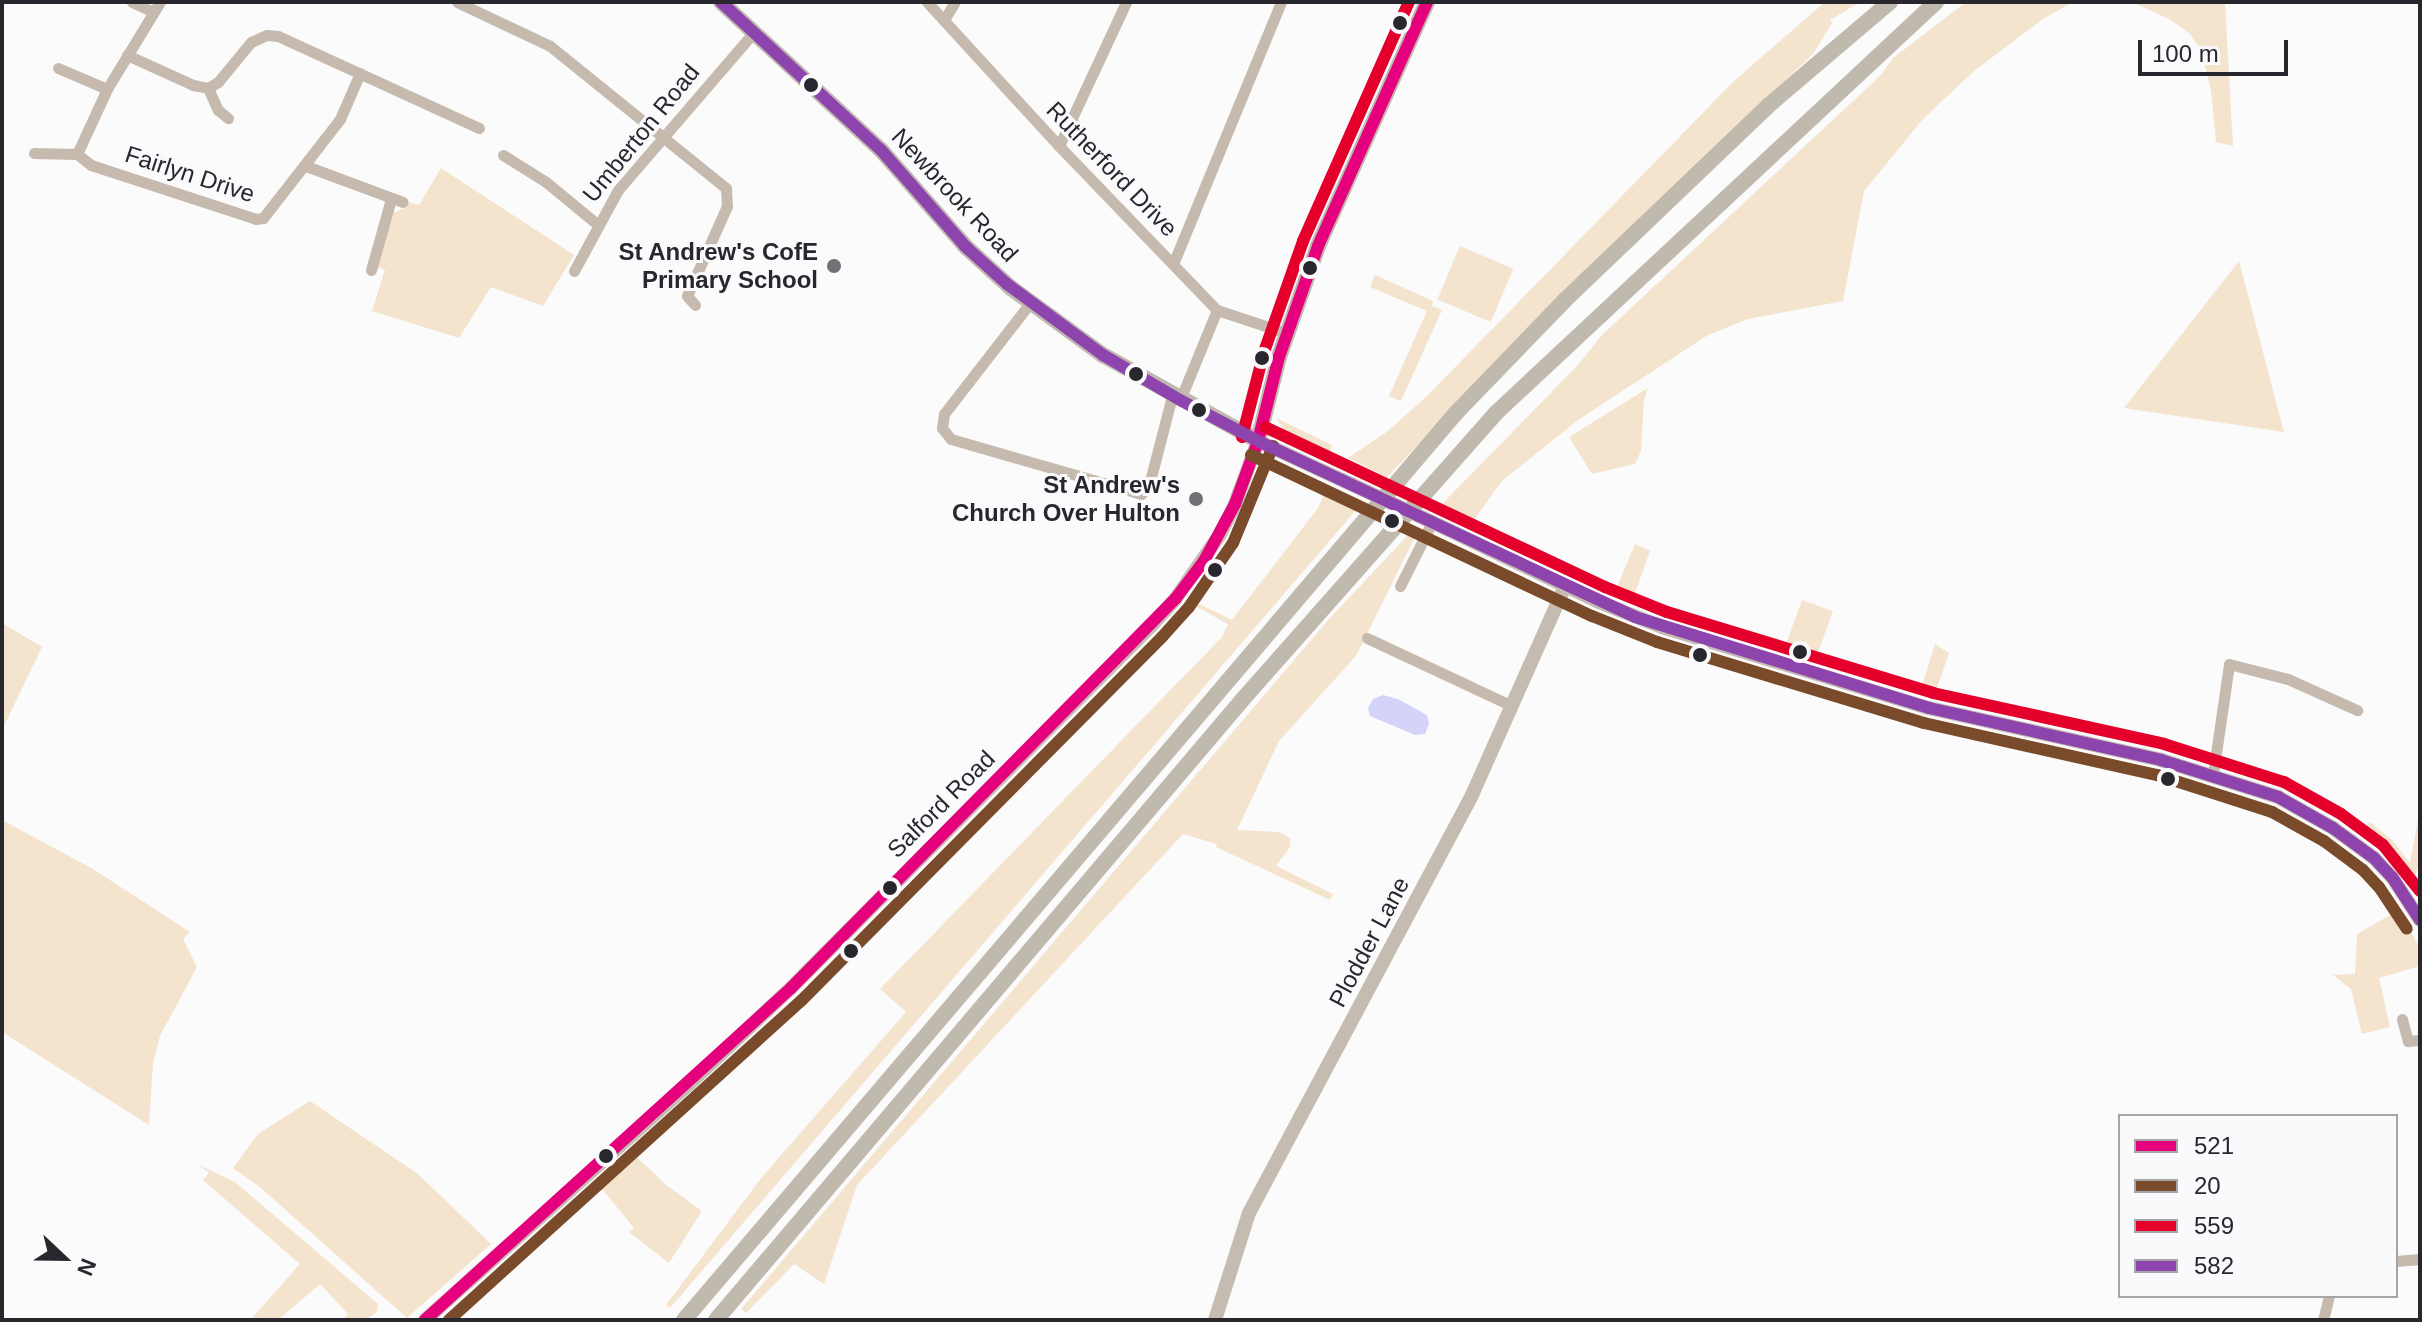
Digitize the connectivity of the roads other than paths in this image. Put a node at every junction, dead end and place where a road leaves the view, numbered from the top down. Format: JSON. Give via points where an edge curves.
{"nodes":[{"id":1,"x":132,"y":2,"type":"edge"},
{"id":2,"x":457,"y":2,"type":"edge"},
{"id":3,"x":721,"y":2,"type":"edge"},
{"id":4,"x":927,"y":2,"type":"edge"},
{"id":5,"x":955,"y":2,"type":"edge"},
{"id":6,"x":1126,"y":2,"type":"edge"},
{"id":7,"x":1281,"y":2,"type":"edge"},
{"id":8,"x":1427,"y":2,"type":"edge"},
{"id":9,"x":1890,"y":2,"type":"edge"},
{"id":10,"x":1936,"y":2,"type":"edge"},
{"id":11,"x":156,"y":7,"type":"edge"},
{"id":12,"x":944,"y":20,"type":"junction"},
{"id":13,"x":755,"y":31,"type":"junction"},
{"id":14,"x":127,"y":55,"type":"junction"},
{"id":15,"x":58,"y":68,"type":"dead end"},
{"id":16,"x":360,"y":73,"type":"junction"},
{"id":17,"x":208,"y":88,"type":"junction"},
{"id":18,"x":107,"y":89,"type":"junction"},
{"id":19,"x":228,"y":118,"type":"dead end"},
{"id":20,"x":479,"y":128,"type":"dead end"},
{"id":21,"x":663,"y":135,"type":"junction"},
{"id":22,"x":1059,"y":146,"type":"junction"},
{"id":23,"x":34,"y":153,"type":"dead end"},
{"id":24,"x":77,"y":154,"type":"junction"},
{"id":25,"x":506,"y":160,"type":"dead end"},
{"id":26,"x":306,"y":166,"type":"junction"},
{"id":27,"x":597,"y":224,"type":"junction"},
{"id":28,"x":1173,"y":264,"type":"junction"},
{"id":29,"x":371,"y":270,"type":"dead end"},
{"id":30,"x":574,"y":271,"type":"dead end"},
{"id":31,"x":1030,"y":303,"type":"junction"},
{"id":32,"x":695,"y":305,"type":"dead end"},
{"id":33,"x":1217,"y":310,"type":"junction"},
{"id":34,"x":1287,"y":333,"type":"junction"},
{"id":35,"x":1176,"y":398,"type":"junction"},
{"id":36,"x":1258,"y":441,"type":"junction"},
{"id":37,"x":1433,"y":527,"type":"junction"},
{"id":38,"x":1400,"y":586,"type":"dead end"},
{"id":39,"x":1565,"y":586,"type":"junction"},
{"id":40,"x":1367,"y":638,"type":"dead end"},
{"id":41,"x":1512,"y":706,"type":"junction"},
{"id":42,"x":2357,"y":710,"type":"dead end"},
{"id":43,"x":2213,"y":774,"type":"junction"},
{"id":44,"x":2420,"y":920,"type":"edge"},
{"id":45,"x":2402,"y":1019,"type":"dead end"},
{"id":46,"x":2420,"y":1040,"type":"edge"},
{"id":47,"x":2420,"y":1259,"type":"edge"},
{"id":48,"x":2398,"y":1261,"type":"edge"},
{"id":49,"x":2328,"y":1298,"type":"edge"},
{"id":50,"x":425,"y":1320,"type":"edge"},
{"id":51,"x":684,"y":1320,"type":"edge"},
{"id":52,"x":716,"y":1320,"type":"edge"},
{"id":53,"x":1215,"y":1320,"type":"edge"},
{"id":54,"x":2323,"y":1320,"type":"edge"}],
"edges":[{"from":1,"to":11,"type":"street"},
{"from":2,"to":21,"type":"street","via":[[550,46]]},
{"from":3,"to":13,"type":"highway","name":"Newbrook Road"},
{"from":4,"to":12,"type":"street","name":"Rutherford Drive"},
{"from":5,"to":12,"type":"street"},
{"from":6,"to":22,"type":"street"},
{"from":7,"to":28,"type":"street"},
{"from":8,"to":34,"type":"highway","via":[[1333,207]]},
{"from":9,"to":51,"type":"highway","via":[[1769,105],[1565,300],[1455,414]]},
{"from":10,"to":52,"type":"highway","via":[[1497,412],[1243,699]]},
{"from":11,"to":14,"type":"street"},
{"from":12,"to":22,"type":"street","name":"Rutherford Drive"},
{"from":13,"to":21,"type":"street","name":"Umberton Road"},
{"from":13,"to":31,"type":"highway","name":"Newbrook Road","via":[[881,150],[966,247]]},
{"from":14,"to":17,"type":"street"},
{"from":14,"to":18,"type":"street"},
{"from":15,"to":18,"type":"street"},
{"from":16,"to":17,"type":"street","via":[[290,40],[267,35],[251,42]]},
{"from":16,"to":20,"type":"street"},
{"from":16,"to":26,"type":"street","name":"Fairlyn Drive","via":[[340,119]]},
{"from":17,"to":19,"type":"street"},
{"from":18,"to":24,"type":"street"},
{"from":21,"to":27,"type":"street","name":"Umberton Road"},
{"from":21,"to":32,"type":"street","via":[[721,183],[728,195],[687,296]]},
{"from":22,"to":28,"type":"street","name":"Rutherford Drive"},
{"from":23,"to":24,"type":"street"},
{"from":24,"to":26,"type":"street","name":"Fairlyn Drive","via":[[91,165],[256,219],[268,215]]},
{"from":25,"to":27,"type":"street","via":[[546,182]]},
{"from":26,"to":29,"type":"street","via":[[397,200]]},
{"from":27,"to":30,"type":"street","name":"Umberton Road"},
{"from":28,"to":33,"type":"street","name":"Rutherford Drive"},
{"from":31,"to":35,"type":"highway","name":"Newbrook Road"},
{"from":31,"to":35,"type":"street","via":[[944,414],[942,428],[951,439],[1141,494],[1149,485]]},
{"from":33,"to":34,"type":"street","name":"Rutherford Drive"},
{"from":33,"to":35,"type":"street"},
{"from":34,"to":36,"type":"highway"},
{"from":35,"to":36,"type":"highway","name":"Newbrook Road"},
{"from":36,"to":37,"type":"main road","bridge":true},
{"from":36,"to":50,"type":"main road","name":"Salford Road","via":[[1219,536],[1151,626],[791,988]]},
{"from":37,"to":38,"type":"street"},
{"from":37,"to":39,"type":"main road"},
{"from":39,"to":41,"type":"main road","name":"Plodder Lane"},
{"from":39,"to":43,"type":"main road","via":[[1662,627],[1921,706]]},
{"from":40,"to":41,"type":"street"},
{"from":41,"to":53,"type":"main road","name":"Plodder Lane","via":[[1442,853],[1249,1213]]},
{"from":42,"to":43,"type":"street","via":[[2288,679],[2229,664]]},
{"from":43,"to":44,"type":"main road","via":[[2278,797],[2355,843],[2392,877]]},
{"from":45,"to":46,"type":"street","via":[[2408,1041]]},
{"from":47,"to":48,"type":"street"},
{"from":49,"to":54,"type":"street"}]}
